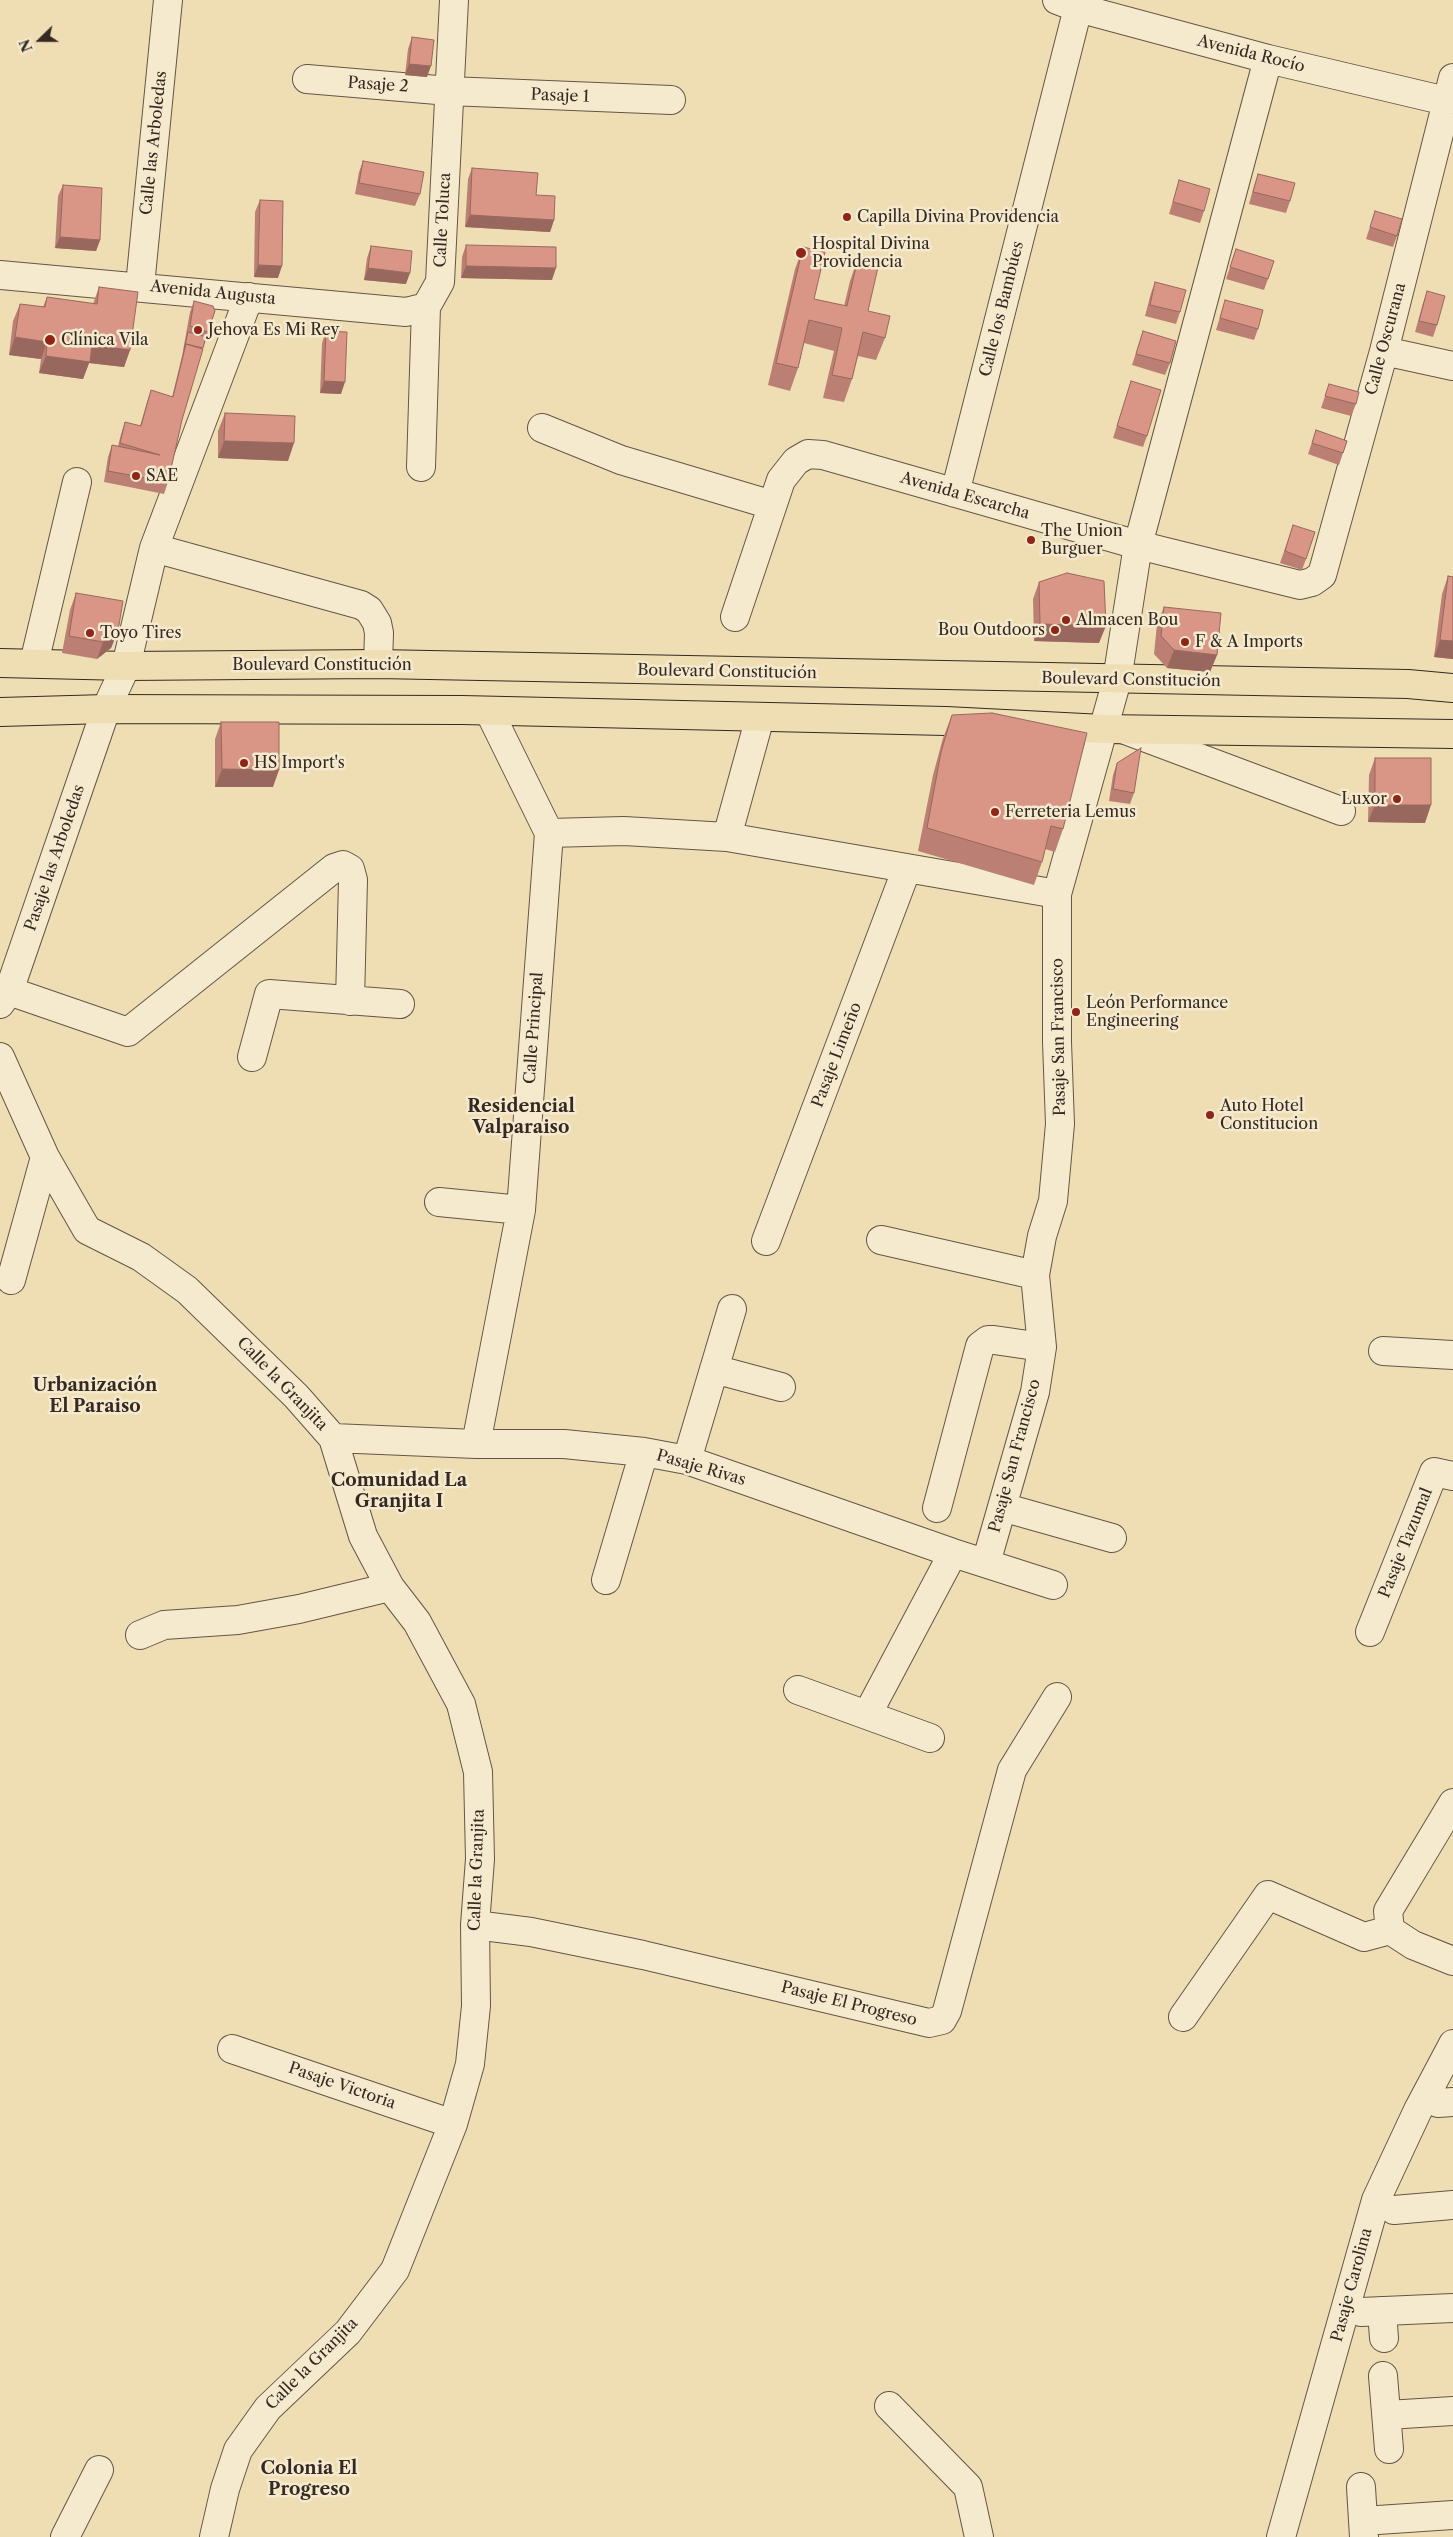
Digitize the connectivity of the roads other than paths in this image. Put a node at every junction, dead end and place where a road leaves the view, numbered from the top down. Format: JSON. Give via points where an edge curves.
{"nodes":[{"id":1,"x":168,"y":0,"type":"edge"},
{"id":2,"x":454,"y":0,"type":"edge"},
{"id":3,"x":1068,"y":4,"type":"edge"},
{"id":4,"x":1268,"y":59,"type":"junction"},
{"id":5,"x":307,"y":79,"type":"dead end"},
{"id":6,"x":1450,"y":90,"type":"edge"},
{"id":7,"x":449,"y":91,"type":"junction"},
{"id":8,"x":671,"y":100,"type":"dead end"},
{"id":9,"x":0,"y":274,"type":"edge"},
{"id":10,"x":140,"y":286,"type":"junction"},
{"id":11,"x":249,"y":297,"type":"junction"},
{"id":12,"x":426,"y":307,"type":"junction"},
{"id":13,"x":1384,"y":351,"type":"junction"},
{"id":14,"x":1453,"y":366,"type":"edge"},
{"id":15,"x":542,"y":428,"type":"dead end"},
{"id":16,"x":421,"y":467,"type":"dead end"},
{"id":17,"x":77,"y":482,"type":"dead end"},
{"id":18,"x":955,"y":493,"type":"junction"},
{"id":19,"x":772,"y":505,"type":"junction"},
{"id":20,"x":1138,"y":545,"type":"junction"},
{"id":21,"x":154,"y":548,"type":"junction"},
{"id":22,"x":1300,"y":585,"type":"joint"},
{"id":23,"x":735,"y":617,"type":"dead end"},
{"id":24,"x":0,"y":663,"type":"edge"},
{"id":25,"x":34,"y":663,"type":"junction"},
{"id":26,"x":378,"y":664,"type":"junction"},
{"id":27,"x":126,"y":666,"type":"junction"},
{"id":28,"x":1116,"y":680,"type":"junction"},
{"id":29,"x":1453,"y":688,"type":"edge"},
{"id":30,"x":106,"y":709,"type":"junction"},
{"id":31,"x":489,"y":711,"type":"junction"},
{"id":32,"x":0,"y":712,"type":"edge"},
{"id":33,"x":760,"y":717,"type":"junction"},
{"id":34,"x":1113,"y":729,"type":"junction"},
{"id":35,"x":1453,"y":734,"type":"edge"},
{"id":36,"x":1341,"y":811,"type":"dead end"},
{"id":37,"x":549,"y":833,"type":"junction"},
{"id":38,"x":727,"y":837,"type":"junction"},
{"id":39,"x":907,"y":868,"type":"junction"},
{"id":40,"x":1057,"y":894,"type":"junction"},
{"id":41,"x":4,"y":998,"type":"edge"},
{"id":42,"x":350,"y":1001,"type":"junction"},
{"id":43,"x":400,"y":1004,"type":"dead end"},
{"id":44,"x":0,"y":1057,"type":"edge"},
{"id":45,"x":252,"y":1057,"type":"dead end"},
{"id":46,"x":45,"y":1157,"type":"junction"},
{"id":47,"x":439,"y":1202,"type":"dead end"},
{"id":48,"x":521,"y":1210,"type":"junction"},
{"id":49,"x":881,"y":1240,"type":"dead end"},
{"id":50,"x":766,"y":1241,"type":"dead end"},
{"id":51,"x":1035,"y":1275,"type":"junction"},
{"id":52,"x":11,"y":1280,"type":"dead end"},
{"id":53,"x":732,"y":1309,"type":"dead end"},
{"id":54,"x":1042,"y":1347,"type":"junction"},
{"id":55,"x":1383,"y":1351,"type":"dead end"},
{"id":56,"x":1453,"y":1355,"type":"edge"},
{"id":57,"x":714,"y":1369,"type":"junction"},
{"id":58,"x":781,"y":1386,"type":"dead end"},
{"id":59,"x":333,"y":1438,"type":"junction"},
{"id":60,"x":476,"y":1444,"type":"junction"},
{"id":61,"x":644,"y":1452,"type":"junction"},
{"id":62,"x":687,"y":1460,"type":"junction"},
{"id":63,"x":1453,"y":1476,"type":"edge"},
{"id":64,"x":1002,"y":1507,"type":"junction"},
{"id":65,"x":937,"y":1508,"type":"dead end"},
{"id":66,"x":1112,"y":1538,"type":"dead end"},
{"id":67,"x":953,"y":1553,"type":"junction"},
{"id":68,"x":986,"y":1563,"type":"junction"},
{"id":69,"x":606,"y":1580,"type":"dead end"},
{"id":70,"x":1053,"y":1585,"type":"dead end"},
{"id":71,"x":390,"y":1587,"type":"junction"},
{"id":72,"x":1370,"y":1632,"type":"dead end"},
{"id":73,"x":140,"y":1635,"type":"dead end"},
{"id":74,"x":798,"y":1690,"type":"dead end"},
{"id":75,"x":1057,"y":1697,"type":"dead end"},
{"id":76,"x":867,"y":1715,"type":"junction"},
{"id":77,"x":930,"y":1738,"type":"dead end"},
{"id":78,"x":1453,"y":1803,"type":"edge"},
{"id":79,"x":475,"y":1925,"type":"junction"},
{"id":80,"x":1390,"y":1930,"type":"junction"},
{"id":81,"x":1453,"y":1961,"type":"edge"},
{"id":82,"x":1183,"y":2017,"type":"dead end"},
{"id":83,"x":1453,"y":2044,"type":"edge"},
{"id":84,"x":232,"y":2049,"type":"dead end"},
{"id":85,"x":453,"y":2124,"type":"junction"},
{"id":86,"x":1453,"y":2205,"type":"edge"},
{"id":87,"x":1394,"y":2210,"type":"dead end"},
{"id":88,"x":1453,"y":2308,"type":"edge"},
{"id":89,"x":1384,"y":2338,"type":"dead end"},
{"id":90,"x":1383,"y":2376,"type":"dead end"},
{"id":91,"x":889,"y":2406,"type":"dead end"},
{"id":92,"x":1453,"y":2412,"type":"edge"},
{"id":93,"x":1387,"y":2415,"type":"junction"},
{"id":94,"x":1389,"y":2449,"type":"dead end"},
{"id":95,"x":99,"y":2470,"type":"dead end"},
{"id":96,"x":1361,"y":2487,"type":"dead end"},
{"id":97,"x":1453,"y":2515,"type":"edge"},
{"id":98,"x":1364,"y":2529,"type":"edge"},
{"id":99,"x":65,"y":2537,"type":"edge"},
{"id":100,"x":214,"y":2537,"type":"edge"},
{"id":101,"x":979,"y":2537,"type":"edge"},
{"id":102,"x":1281,"y":2537,"type":"edge"}],
"edges":[{"from":1,"to":10,"type":"street","name":"Calle las Arboledas"},
{"from":2,"to":7,"type":"street","name":"Calle Toluca"},
{"from":3,"to":4,"type":"street","name":"Avenida Rocío"},
{"from":3,"to":18,"type":"street","name":"Calle los Bambúes"},
{"from":4,"to":6,"type":"street","name":"Avenida Rocío"},
{"from":4,"to":20,"type":"street","name":"Pasaje San Francisco"},
{"from":5,"to":7,"type":"street","name":"Pasaje 2"},
{"from":6,"to":13,"type":"street","name":"Calle Oscurana"},
{"from":7,"to":8,"type":"street","name":"Pasaje 1"},
{"from":7,"to":12,"type":"street","name":"Calle Toluca","via":[[440,282]]},
{"from":9,"to":10,"type":"street","name":"Avenida Augusta"},
{"from":10,"to":11,"type":"street","name":"Avenida Augusta"},
{"from":11,"to":12,"type":"street","name":"Avenida Augusta","via":[[406,312]]},
{"from":11,"to":21,"type":"street"},
{"from":12,"to":16,"type":"street","name":"Calle Toluca"},
{"from":13,"to":14,"type":"street"},
{"from":13,"to":22,"type":"street","name":"Calle Oscurana","via":[[1322,575]]},
{"from":15,"to":19,"type":"street","via":[[621,460]]},
{"from":17,"to":25,"type":"street"},
{"from":18,"to":19,"type":"street","name":"Avenida Escarcha","via":[[823,454],[808,454],[796,460],[781,480]]},
{"from":18,"to":20,"type":"street","name":"Avenida Escarcha"},
{"from":19,"to":23,"type":"street","name":"Avenida Escarcha"},
{"from":20,"to":22,"type":"street","name":"Avenida Escarcha"},
{"from":20,"to":28,"type":"street","name":"Pasaje San Francisco"},
{"from":21,"to":26,"type":"street","via":[[361,605],[369,610],[377,623]]},
{"from":21,"to":27,"type":"street"},
{"from":24,"to":25,"type":"highway","name":"Boulevard Constitución"},
{"from":25,"to":27,"type":"highway","name":"Boulevard Constitución"},
{"from":26,"to":27,"type":"highway","name":"Boulevard Constitución"},
{"from":26,"to":28,"type":"highway","name":"Boulevard Constitución"},
{"from":27,"to":30,"type":"street"},
{"from":28,"to":29,"type":"highway","name":"Boulevard Constitución","via":[[1408,684]]},
{"from":28,"to":34,"type":"street","name":"Pasaje San Francisco"},
{"from":30,"to":31,"type":"highway"},
{"from":30,"to":32,"type":"highway"},
{"from":30,"to":41,"type":"street","name":"Pasaje las Arboledas"},
{"from":31,"to":33,"type":"highway"},
{"from":31,"to":37,"type":"street"},
{"from":33,"to":34,"type":"highway"},
{"from":33,"to":38,"type":"street"},
{"from":34,"to":35,"type":"highway"},
{"from":34,"to":36,"type":"street"},
{"from":34,"to":40,"type":"street","name":"Pasaje San Francisco"},
{"from":37,"to":38,"type":"street","via":[[624,830]]},
{"from":37,"to":48,"type":"street","name":"Calle Principal"},
{"from":38,"to":39,"type":"street"},
{"from":39,"to":40,"type":"street"},
{"from":39,"to":50,"type":"street","name":"Pasaje Limeño"},
{"from":40,"to":51,"type":"street","name":"Pasaje San Francisco","via":[[1060,1124],[1053,1201]]},
{"from":41,"to":42,"type":"street","via":[[128,1032],[334,868],[342,865],[350,869],[353,880]]},
{"from":42,"to":43,"type":"street"},
{"from":42,"to":45,"type":"street","via":[[269,994]]},
{"from":44,"to":46,"type":"street","name":"Calle la Granjita"},
{"from":46,"to":52,"type":"street"},
{"from":46,"to":59,"type":"street","name":"Calle la Granjita","via":[[87,1230],[141,1257],[187,1290],[296,1396]]},
{"from":47,"to":48,"type":"street"},
{"from":48,"to":60,"type":"street","name":"Calle Principal"},
{"from":49,"to":51,"type":"street"},
{"from":51,"to":54,"type":"street","name":"Pasaje San Francisco"},
{"from":53,"to":57,"type":"street"},
{"from":54,"to":64,"type":"street","name":"Pasaje San Francisco","via":[[1035,1392]]},
{"from":54,"to":65,"type":"street","via":[[994,1340],[980,1346]]},
{"from":55,"to":56,"type":"street"},
{"from":57,"to":58,"type":"street"},
{"from":57,"to":62,"type":"street"},
{"from":59,"to":60,"type":"street","name":"Pasaje Rivas"},
{"from":59,"to":71,"type":"street","name":"Calle la Granjita","via":[[363,1536]]},
{"from":60,"to":61,"type":"street","name":"Pasaje Rivas","via":[[564,1444]]},
{"from":61,"to":62,"type":"street","name":"Pasaje Rivas"},
{"from":61,"to":69,"type":"street"},
{"from":62,"to":67,"type":"street","name":"Pasaje Rivas"},
{"from":63,"to":72,"type":"street","name":"Pasaje Tazumal","via":[[1434,1472]]},
{"from":64,"to":66,"type":"street"},
{"from":64,"to":68,"type":"street","name":"Pasaje San Francisco"},
{"from":67,"to":68,"type":"street","name":"Pasaje Rivas"},
{"from":67,"to":76,"type":"street"},
{"from":68,"to":70,"type":"street","name":"Pasaje Rivas"},
{"from":71,"to":73,"type":"street","via":[[238,1620],[164,1625]]},
{"from":71,"to":79,"type":"street","name":"Calle la Granjita","via":[[417,1622],[461,1704],[478,1772],[480,1859]]},
{"from":74,"to":76,"type":"street"},
{"from":75,"to":79,"type":"street","name":"Pasaje El Progreso","via":[[1012,1770],[948,2011],[942,2020],[929,2024],[643,1955],[531,1932]]},
{"from":76,"to":77,"type":"street"},
{"from":78,"to":80,"type":"street","via":[[1388,1911]]},
{"from":79,"to":85,"type":"street","name":"Calle la Granjita","via":[[475,2016],[470,2064]]},
{"from":80,"to":81,"type":"street","via":[[1413,1945]]},
{"from":80,"to":82,"type":"street","via":[[1364,1937],[1268,1895]]},
{"from":83,"to":102,"type":"street","name":"Pasaje Carolina","via":[[1376,2200]]},
{"from":84,"to":85,"type":"street","name":"Pasaje Victoria"},
{"from":85,"to":100,"type":"street","name":"Calle la Granjita","via":[[395,2270],[348,2332],[268,2408],[238,2450]]},
{"from":86,"to":87,"type":"street"},
{"from":88,"to":89,"type":"street","via":[[1371,2312]]},
{"from":90,"to":93,"type":"street"},
{"from":91,"to":101,"type":"street","via":[[968,2487]]},
{"from":92,"to":93,"type":"street"},
{"from":93,"to":94,"type":"street"},
{"from":95,"to":99,"type":"street"},
{"from":96,"to":98,"type":"street"},
{"from":97,"to":98,"type":"street"}]}
